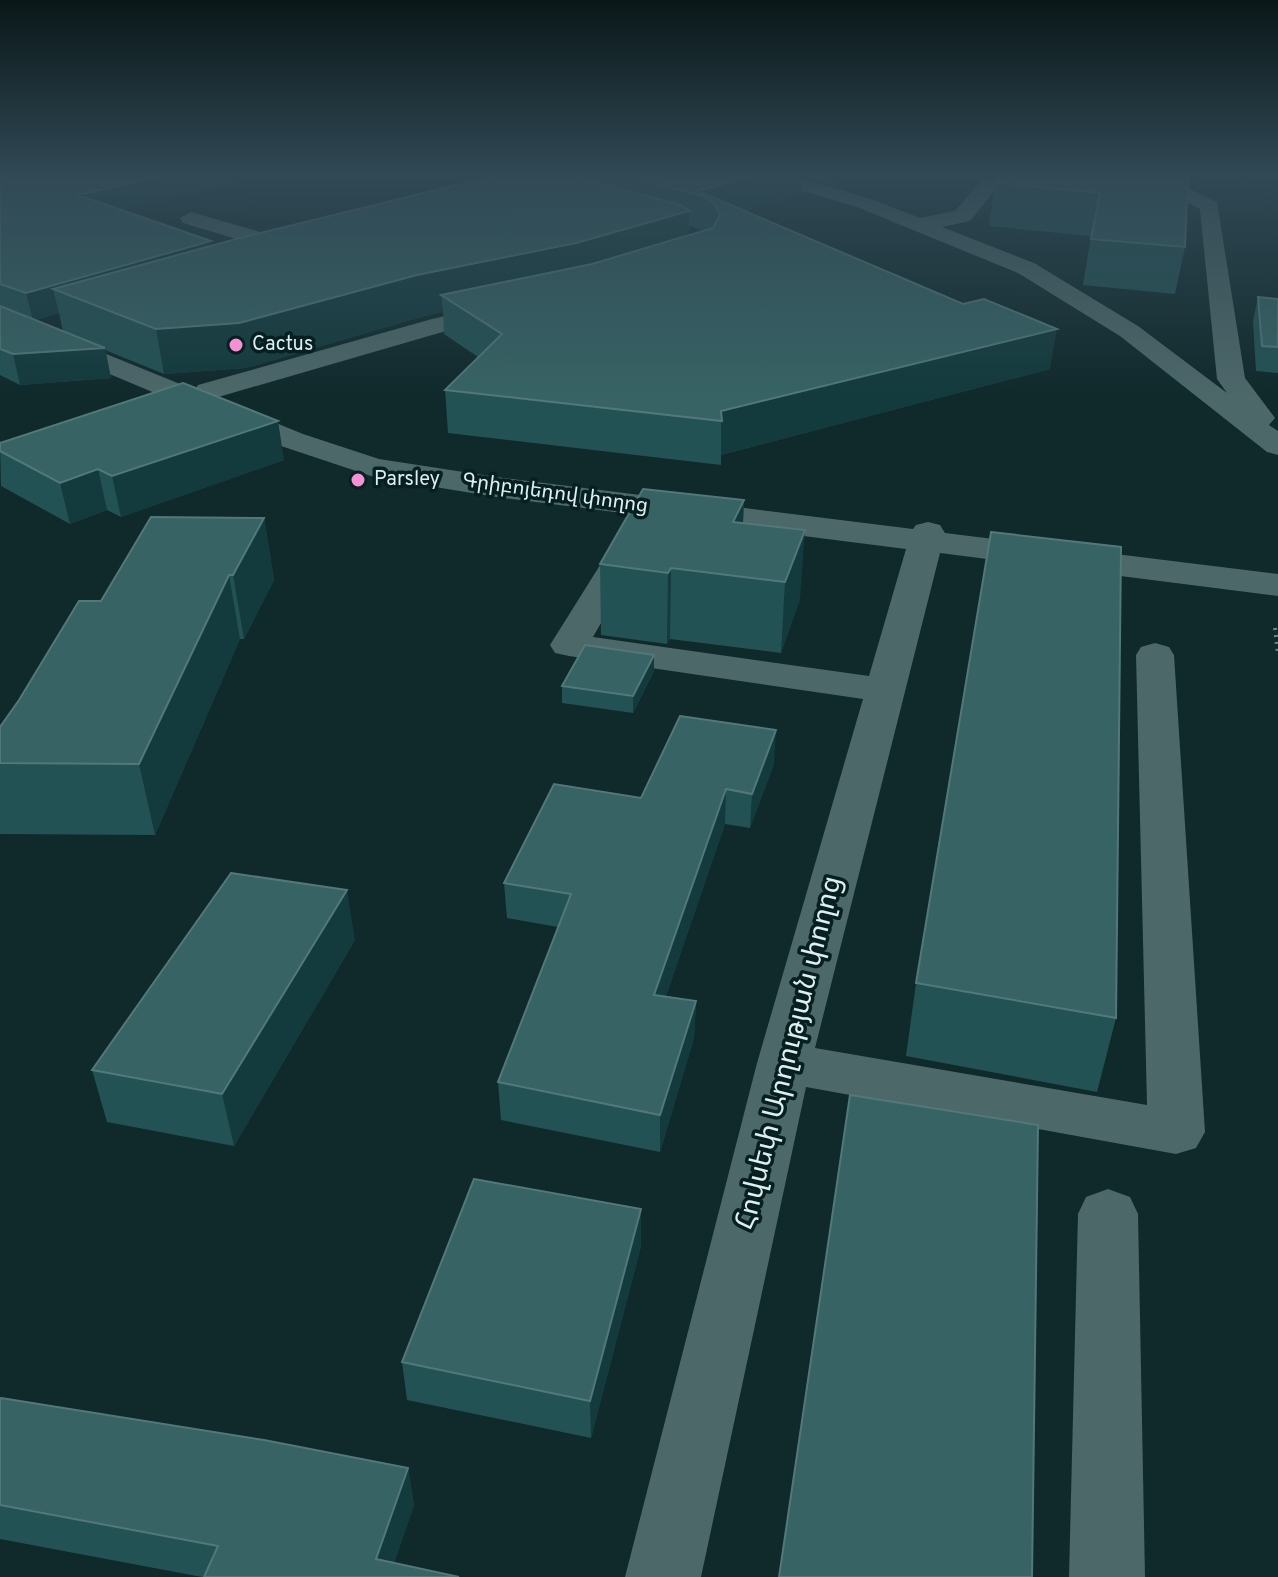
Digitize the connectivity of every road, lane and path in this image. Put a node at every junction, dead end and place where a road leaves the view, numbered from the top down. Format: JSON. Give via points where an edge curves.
{"nodes":[{"id":1,"x":306,"y":249,"type":"edge"},
{"id":2,"x":977,"y":249,"type":"edge"},
{"id":3,"x":1215,"y":249,"type":"edge"},
{"id":4,"x":256,"y":265,"type":"edge"},
{"id":5,"x":524,"y":307,"type":"edge"},
{"id":6,"x":0,"y":308,"type":"edge"},
{"id":7,"x":0,"y":319,"type":"edge"},
{"id":8,"x":208,"y":391,"type":"junction"},
{"id":9,"x":1278,"y":444,"type":"edge"},
{"id":10,"x":926,"y":537,"type":"junction"},
{"id":11,"x":624,"y":553,"type":"edge"},
{"id":12,"x":1278,"y":572,"type":"edge"},
{"id":13,"x":1278,"y":585,"type":"edge"},
{"id":14,"x":1278,"y":624,"type":"edge"},
{"id":15,"x":1278,"y":654,"type":"edge"},
{"id":16,"x":1155,"y":655,"type":"dead end"},
{"id":17,"x":886,"y":690,"type":"junction"},
{"id":18,"x":784,"y":1063,"type":"junction"},
{"id":19,"x":1108,"y":1214,"type":"dead end"},
{"id":20,"x":663,"y":1577,"type":"edge"},
{"id":21,"x":1107,"y":1577,"type":"edge"}],
"edges":[{"from":1,"to":4,"type":"street"},
{"from":2,"to":9,"type":"street","via":[[1026,268],[1104,315]]},
{"from":3,"to":9,"type":"street","via":[[1231,379]]},
{"from":5,"to":8,"type":"street","via":[[441,324]]},
{"from":6,"to":8,"type":"street","name":"Գրիբոյեդով փողոց"},
{"from":7,"to":10,"type":"street","name":"Գրիբոյեդով փողոց","via":[[292,440],[374,468]]},
{"from":8,"to":10,"type":"street","name":"Գրիբոյեդով փողոց","via":[[306,434],[384,459]]},
{"from":10,"to":12,"type":"street","name":"Գրիբոյեդով փողոց"},
{"from":10,"to":13,"type":"street","name":"Գրիբոյեդով փողոց"},
{"from":10,"to":17,"type":"street","name":"Հովսեփ Արղության փողոց"},
{"from":11,"to":17,"type":"street","via":[[569,645]]},
{"from":14,"to":15,"type":"path"},
{"from":16,"to":18,"type":"street","via":[[1176,1132]]},
{"from":17,"to":18,"type":"street","name":"Հովսեփ Արղության փողոց"},
{"from":18,"to":20,"type":"street","name":"Հովսեփ Արղության փողոց"},
{"from":19,"to":21,"type":"street"}]}
